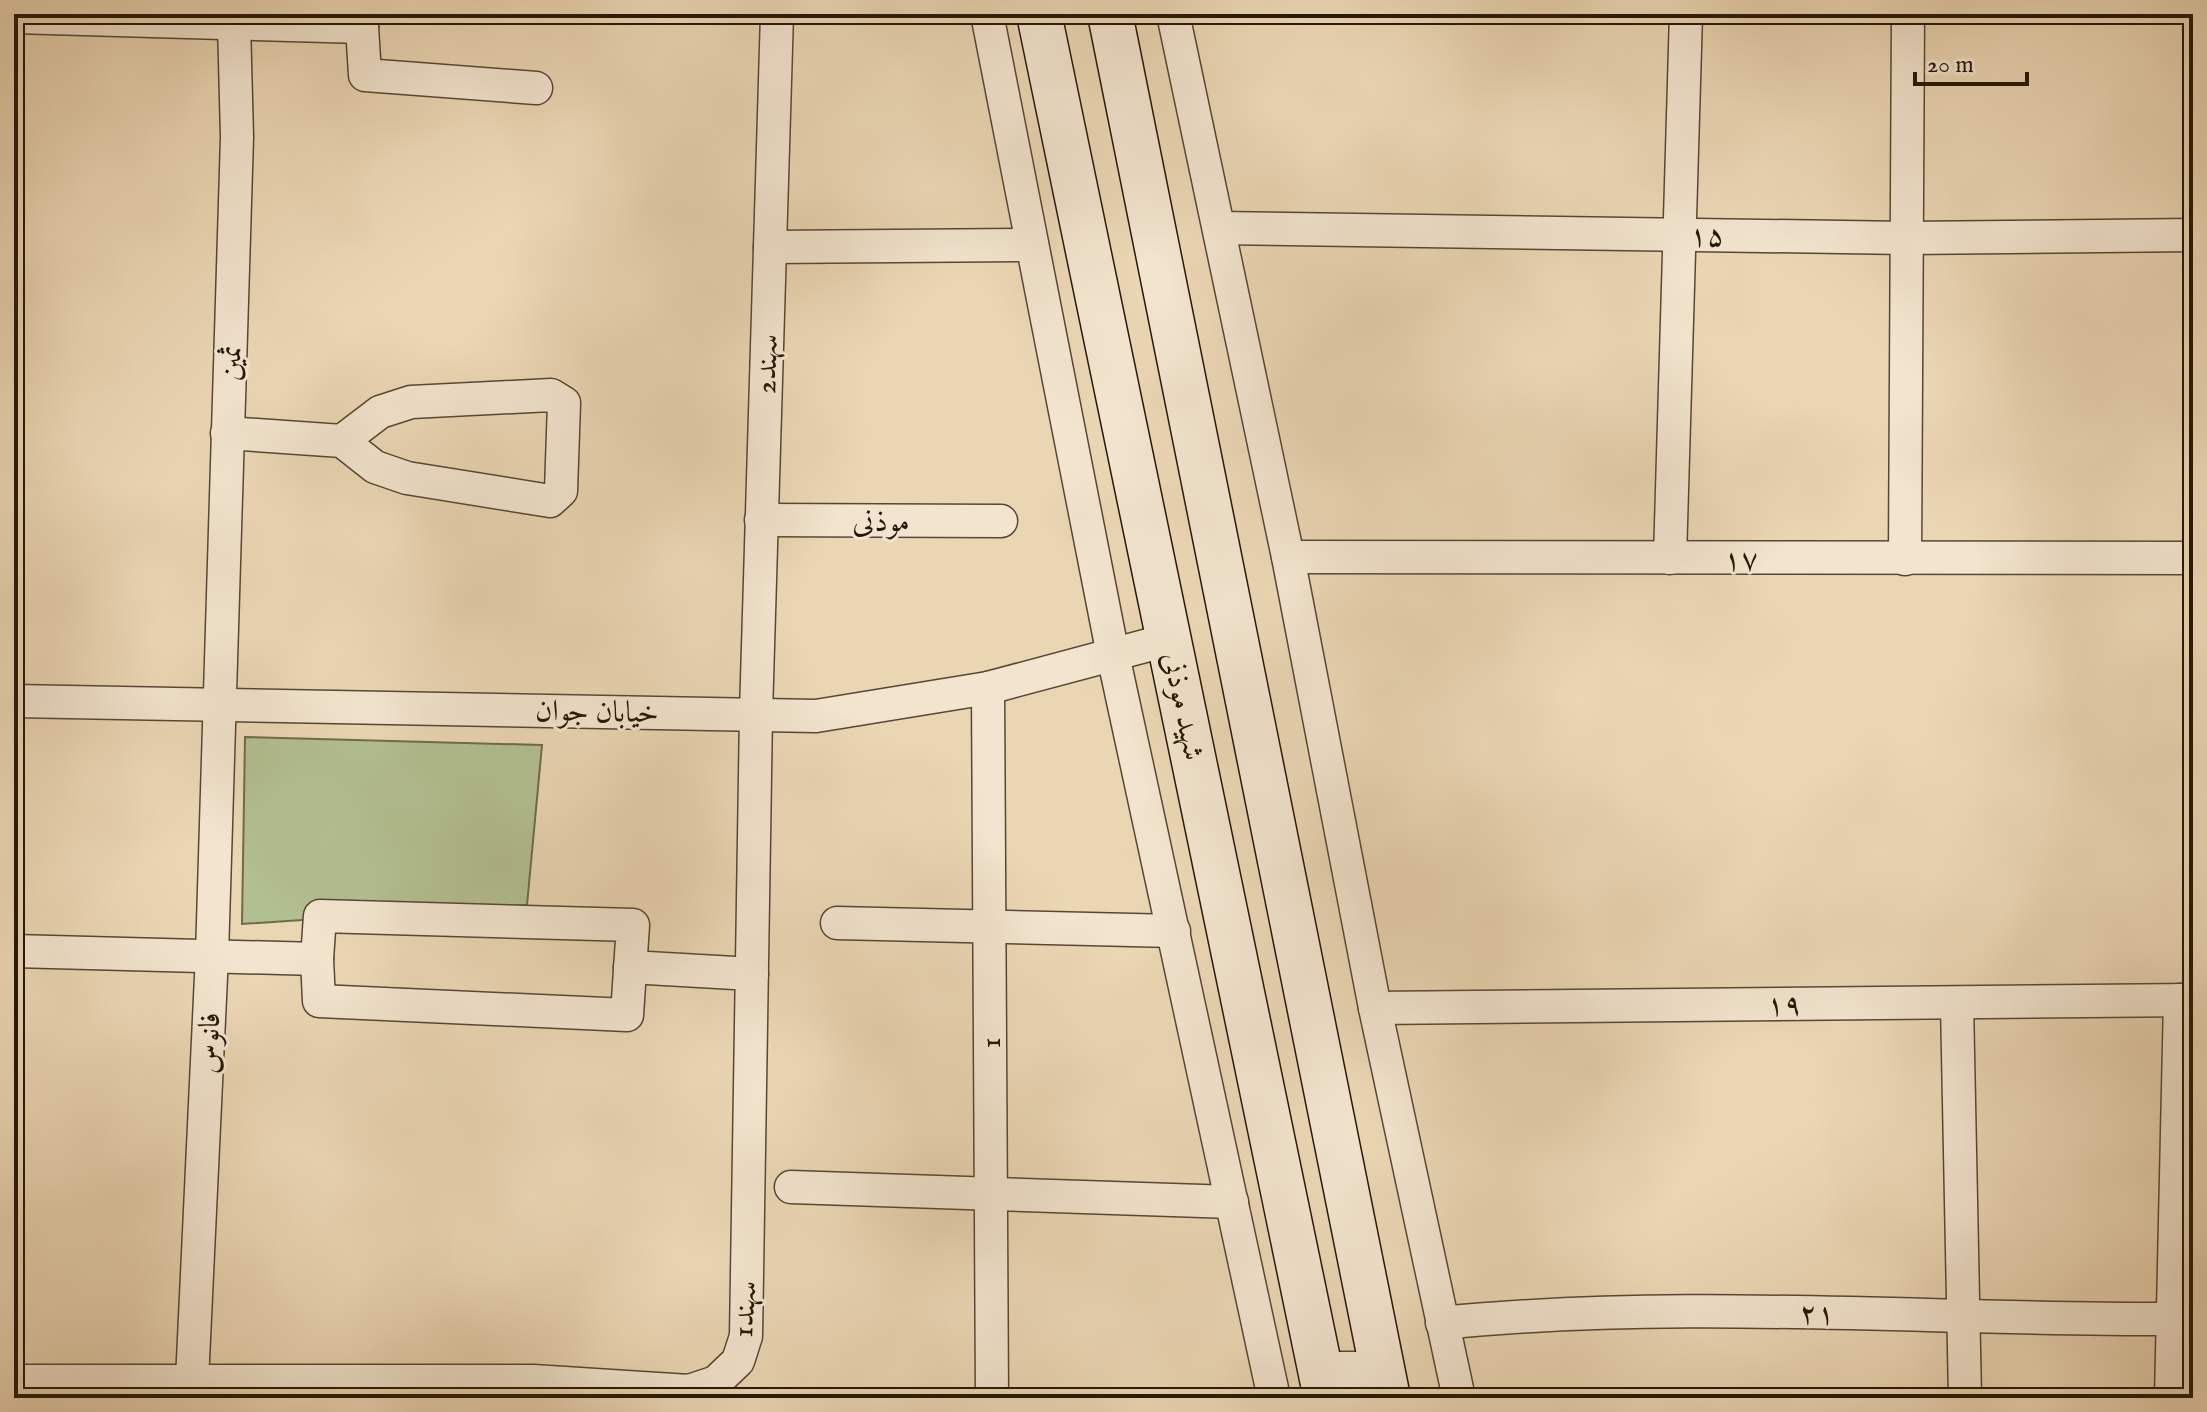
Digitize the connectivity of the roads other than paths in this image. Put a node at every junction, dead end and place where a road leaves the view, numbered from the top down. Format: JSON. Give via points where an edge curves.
{"nodes":[{"id":1,"x":777,"y":14,"type":"edge"},
{"id":2,"x":987,"y":14,"type":"edge"},
{"id":3,"x":1039,"y":14,"type":"edge"},
{"id":4,"x":1110,"y":14,"type":"edge"},
{"id":5,"x":1173,"y":14,"type":"edge"},
{"id":6,"x":1686,"y":14,"type":"edge"},
{"id":7,"x":1908,"y":14,"type":"edge"},
{"id":8,"x":14,"y":17,"type":"edge"},
{"id":9,"x":362,"y":21,"type":"edge"},
{"id":10,"x":234,"y":23,"type":"junction"},
{"id":11,"x":536,"y":88,"type":"dead end"},
{"id":12,"x":1220,"y":228,"type":"junction"},
{"id":13,"x":1679,"y":235,"type":"junction"},
{"id":14,"x":2193,"y":235,"type":"edge"},
{"id":15,"x":1907,"y":238,"type":"junction"},
{"id":16,"x":1032,"y":245,"type":"junction"},
{"id":17,"x":770,"y":247,"type":"junction"},
{"id":18,"x":227,"y":433,"type":"junction"},
{"id":19,"x":342,"y":441,"type":"junction"},
{"id":20,"x":761,"y":520,"type":"junction"},
{"id":21,"x":1001,"y":521,"type":"dead end"},
{"id":22,"x":1288,"y":557,"type":"junction"},
{"id":23,"x":1670,"y":558,"type":"junction"},
{"id":24,"x":2193,"y":558,"type":"edge"},
{"id":25,"x":1905,"y":559,"type":"junction"},
{"id":26,"x":1171,"y":639,"type":"junction"},
{"id":27,"x":1113,"y":655,"type":"junction"},
{"id":28,"x":988,"y":688,"type":"junction"},
{"id":29,"x":14,"y":701,"type":"edge"},
{"id":30,"x":219,"y":704,"type":"junction"},
{"id":31,"x":756,"y":713,"type":"junction"},
{"id":32,"x":837,"y":923,"type":"dead end"},
{"id":33,"x":989,"y":925,"type":"junction"},
{"id":34,"x":1174,"y":931,"type":"junction"},
{"id":35,"x":14,"y":951,"type":"edge"},
{"id":36,"x":212,"y":955,"type":"junction"},
{"id":37,"x":317,"y":959,"type":"junction"},
{"id":38,"x":630,"y":967,"type":"junction"},
{"id":39,"x":752,"y":974,"type":"junction"},
{"id":40,"x":2186,"y":1000,"type":"edge"},
{"id":41,"x":1957,"y":1003,"type":"junction"},
{"id":42,"x":1375,"y":1008,"type":"junction"},
{"id":43,"x":791,"y":1187,"type":"dead end"},
{"id":44,"x":990,"y":1193,"type":"junction"},
{"id":45,"x":1232,"y":1202,"type":"junction"},
{"id":46,"x":1965,"y":1313,"type":"junction"},
{"id":47,"x":2182,"y":1320,"type":"edge"},
{"id":48,"x":1442,"y":1323,"type":"junction"},
{"id":49,"x":14,"y":1381,"type":"edge"},
{"id":50,"x":192,"y":1381,"type":"junction"},
{"id":51,"x":1323,"y":1385,"type":"edge"},
{"id":52,"x":1385,"y":1385,"type":"edge"},
{"id":53,"x":992,"y":1398,"type":"edge"},
{"id":54,"x":1274,"y":1398,"type":"edge"},
{"id":55,"x":1459,"y":1398,"type":"edge"},
{"id":56,"x":1965,"y":1398,"type":"edge"},
{"id":57,"x":2171,"y":1398,"type":"edge"}],
"edges":[{"from":1,"to":17,"type":"street","name":"2سهند"},
{"from":2,"to":16,"type":"street"},
{"from":3,"to":26,"type":"main road","name":"شهید موذنی"},
{"from":4,"to":52,"type":"main road"},
{"from":5,"to":12,"type":"street"},
{"from":6,"to":13,"type":"street"},
{"from":7,"to":15,"type":"street"},
{"from":8,"to":10,"type":"street"},
{"from":9,"to":10,"type":"street"},
{"from":9,"to":11,"type":"street","via":[[365,75]]},
{"from":10,"to":18,"type":"street","name":"ثمین","via":[[237,137]]},
{"from":12,"to":13,"type":"street","name":"۱۵"},
{"from":12,"to":22,"type":"street"},
{"from":13,"to":15,"type":"street","name":"۱۵"},
{"from":13,"to":23,"type":"street"},
{"from":14,"to":15,"type":"street","name":"۱۵"},
{"from":15,"to":25,"type":"street"},
{"from":16,"to":17,"type":"street"},
{"from":16,"to":27,"type":"street"},
{"from":17,"to":20,"type":"street","name":"2سهند"},
{"from":18,"to":19,"type":"street"},
{"from":18,"to":30,"type":"street","name":"ثمین"},
{"from":19,"to":19,"type":"street","via":[[375,467],[407,478],[550,501],[561,491],[564,403],[551,395],[411,402],[380,412]]},
{"from":20,"to":21,"type":"street","name":"موذنی"},
{"from":20,"to":31,"type":"street","name":"2سهند"},
{"from":22,"to":23,"type":"street","name":"۱۷"},
{"from":22,"to":42,"type":"street"},
{"from":23,"to":25,"type":"street","name":"۱۷"},
{"from":24,"to":25,"type":"street","name":"۱۷"},
{"from":26,"to":27,"type":"street","name":"خیابان جوان"},
{"from":26,"to":51,"type":"main road","name":"شهید موذنی"},
{"from":27,"to":28,"type":"street","name":"خیابان جوان"},
{"from":27,"to":34,"type":"street"},
{"from":28,"to":31,"type":"street","name":"خیابان جوان","via":[[816,716]]},
{"from":28,"to":33,"type":"street","name":"1"},
{"from":29,"to":30,"type":"street","name":"خیابان جوان"},
{"from":30,"to":31,"type":"street","name":"خیابان جوان"},
{"from":30,"to":36,"type":"street","name":"فانوس"},
{"from":31,"to":39,"type":"street","name":"1سهند"},
{"from":32,"to":33,"type":"street"},
{"from":33,"to":34,"type":"street"},
{"from":33,"to":44,"type":"street","name":"1"},
{"from":34,"to":45,"type":"street"},
{"from":35,"to":36,"type":"street"},
{"from":36,"to":37,"type":"street"},
{"from":36,"to":50,"type":"street","name":"فانوس"},
{"from":37,"to":38,"type":"street","via":[[320,916],[633,925]]},
{"from":37,"to":38,"type":"street","via":[[319,1001],[627,1015]]},
{"from":38,"to":39,"type":"street"},
{"from":39,"to":50,"type":"street","name":"1سهند","via":[[746,1336],[738,1361],[716,1382],[689,1391],[533,1381]]},
{"from":40,"to":41,"type":"street","name":"۱۹"},
{"from":40,"to":47,"type":"street"},
{"from":41,"to":42,"type":"street","name":"۱۹"},
{"from":41,"to":46,"type":"street"},
{"from":42,"to":48,"type":"street"},
{"from":43,"to":44,"type":"street"},
{"from":44,"to":45,"type":"street"},
{"from":44,"to":53,"type":"street","name":"1"},
{"from":45,"to":54,"type":"street"},
{"from":46,"to":47,"type":"street","name":"۲۱"},
{"from":46,"to":48,"type":"street","name":"۲۱","via":[[1574,1312]]},
{"from":46,"to":56,"type":"street"},
{"from":47,"to":57,"type":"street"},
{"from":48,"to":55,"type":"street"},
{"from":49,"to":50,"type":"street","name":"1سهند"},
{"from":51,"to":52,"type":"street"}]}
